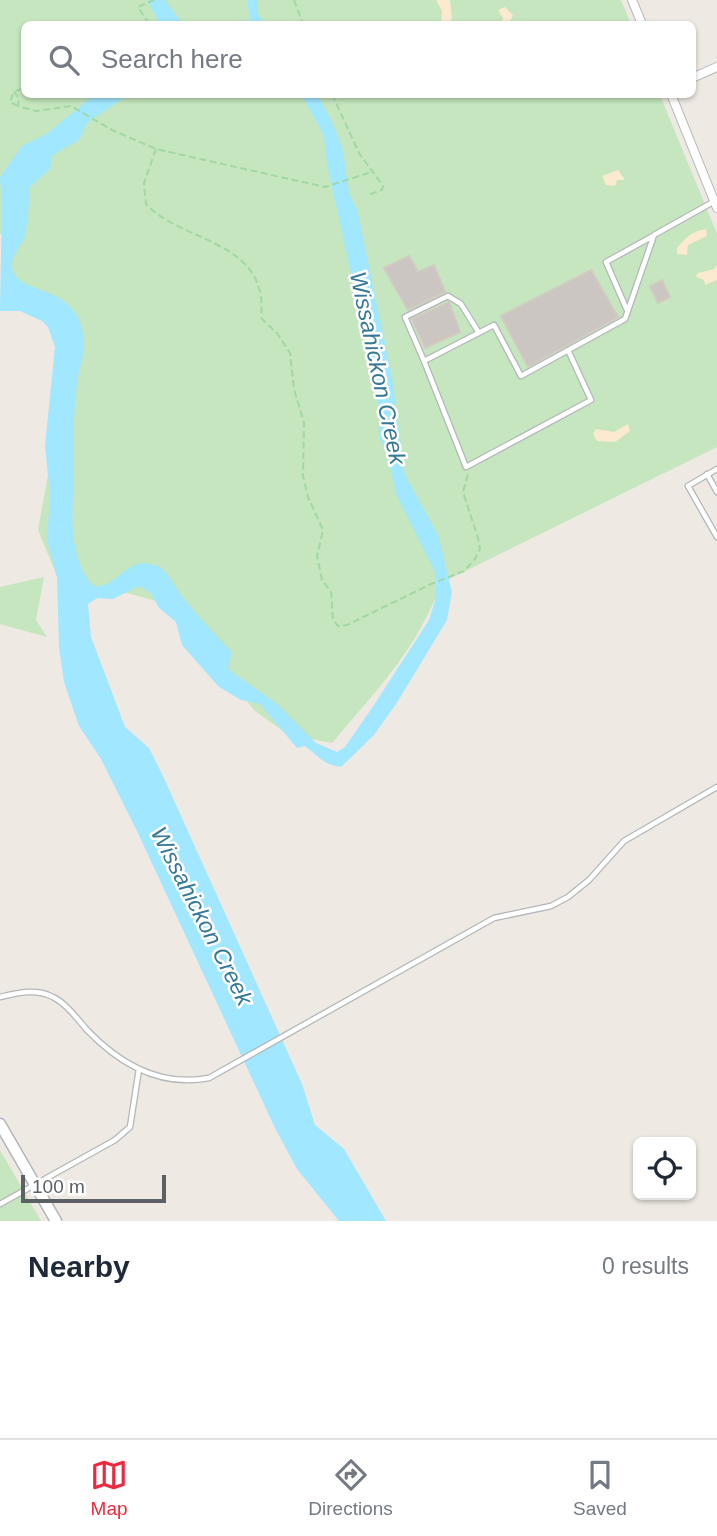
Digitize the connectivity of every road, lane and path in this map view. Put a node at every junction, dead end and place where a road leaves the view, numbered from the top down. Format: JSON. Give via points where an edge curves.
{"nodes":[{"id":1,"x":154,"y":0,"type":"edge"},
{"id":2,"x":294,"y":0,"type":"edge"},
{"id":3,"x":632,"y":0,"type":"edge"},
{"id":4,"x":147,"y":21,"type":"edge"},
{"id":5,"x":302,"y":21,"type":"edge"},
{"id":6,"x":641,"y":21,"type":"edge"},
{"id":7,"x":717,"y":67,"type":"edge"},
{"id":8,"x":696,"y":76,"type":"edge"},
{"id":9,"x":21,"y":89,"type":"edge"},
{"id":10,"x":15,"y":91,"type":"junction"},
{"id":11,"x":334,"y":98,"type":"edge"},
{"id":12,"x":673,"y":98,"type":"edge"},
{"id":13,"x":18,"y":106,"type":"junction"},
{"id":14,"x":156,"y":149,"type":"junction"},
{"id":15,"x":371,"y":172,"type":"junction"},
{"id":16,"x":368,"y":195,"type":"dead end"},
{"id":17,"x":716,"y":205,"type":"edge"},
{"id":18,"x":654,"y":236,"type":"junction"},
{"id":19,"x":628,"y":310,"type":"junction"},
{"id":20,"x":479,"y":333,"type":"junction"},
{"id":21,"x":568,"y":350,"type":"junction"},
{"id":22,"x":424,"y":360,"type":"junction"},
{"id":23,"x":466,"y":467,"type":"junction"},
{"id":24,"x":717,"y":469,"type":"edge"},
{"id":25,"x":707,"y":474,"type":"junction"},
{"id":26,"x":717,"y":492,"type":"edge"},
{"id":27,"x":717,"y":537,"type":"edge"},
{"id":28,"x":717,"y":787,"type":"edge"},
{"id":29,"x":0,"y":997,"type":"edge"},
{"id":30,"x":139,"y":1069,"type":"junction"},
{"id":31,"x":0,"y":1124,"type":"edge"},
{"id":32,"x":35,"y":1184,"type":"junction"},
{"id":33,"x":0,"y":1204,"type":"edge"},
{"id":34,"x":56,"y":1221,"type":"edge"}],
"edges":[{"from":1,"to":4,"type":"path","via":[[138,10]]},
{"from":2,"to":5,"type":"path"},
{"from":3,"to":6,"type":"street"},
{"from":7,"to":8,"type":"street"},
{"from":9,"to":10,"type":"path"},
{"from":10,"to":13,"type":"path"},
{"from":10,"to":13,"type":"path","via":[[9,99],[12,106]]},
{"from":11,"to":15,"type":"path"},
{"from":12,"to":17,"type":"street"},
{"from":13,"to":14,"type":"path","via":[[36,111],[71,106]]},
{"from":14,"to":15,"type":"path","via":[[325,187]]},
{"from":14,"to":23,"type":"path","via":[[144,183],[146,204],[223,247],[245,265],[261,296],[262,319],[290,354],[304,423],[303,476],[323,530],[317,556],[322,580],[331,592],[332,620],[342,627],[464,571],[480,549],[464,501]]},
{"from":15,"to":16,"type":"path","via":[[383,186]]},
{"from":17,"to":18,"type":"lane"},
{"from":18,"to":19,"type":"lane"},
{"from":18,"to":19,"type":"lane","via":[[606,262]]},
{"from":19,"to":21,"type":"lane","via":[[625,319]]},
{"from":20,"to":21,"type":"lane","via":[[494,325],[520,376]]},
{"from":20,"to":22,"type":"lane"},
{"from":20,"to":22,"type":"lane","via":[[461,304],[448,296],[405,317]]},
{"from":21,"to":23,"type":"lane","via":[[591,400]]},
{"from":22,"to":23,"type":"lane"},
{"from":24,"to":25,"type":"lane"},
{"from":25,"to":26,"type":"lane"},
{"from":25,"to":27,"type":"lane","via":[[688,486]]},
{"from":28,"to":30,"type":"lane","via":[[624,841],[568,897],[551,906],[494,918],[233,1067],[209,1078],[181,1081]]},
{"from":29,"to":30,"type":"lane","via":[[32,992],[51,996],[108,1050]]},
{"from":30,"to":32,"type":"lane","via":[[130,1127]]},
{"from":31,"to":32,"type":"main road"},
{"from":32,"to":33,"type":"lane"},
{"from":32,"to":34,"type":"main road"}]}
